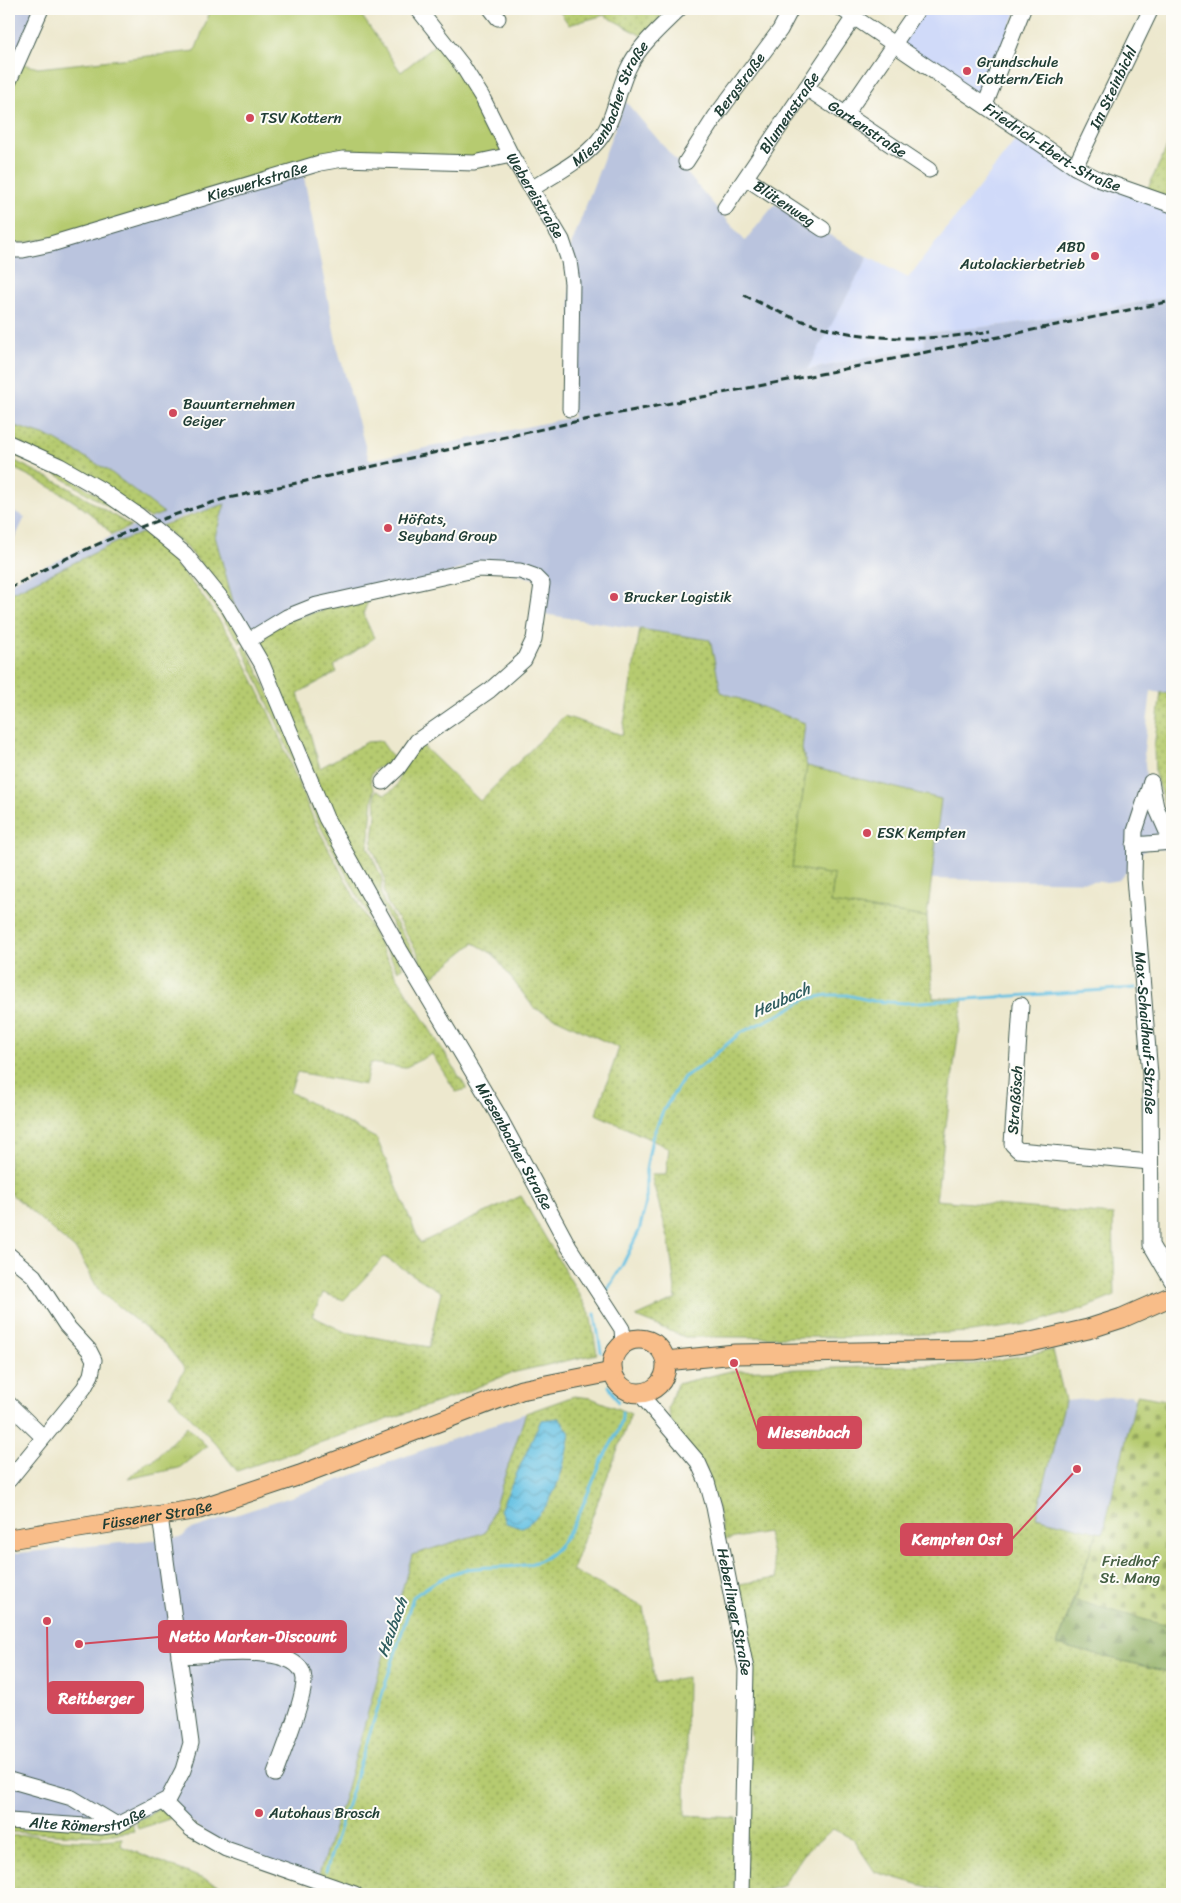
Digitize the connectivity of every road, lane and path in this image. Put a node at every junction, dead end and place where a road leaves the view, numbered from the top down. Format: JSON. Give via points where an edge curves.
{"nodes":[{"id":1,"x":42,"y":9,"type":"edge"},
{"id":2,"x":418,"y":9,"type":"edge"},
{"id":3,"x":679,"y":9,"type":"edge"},
{"id":4,"x":791,"y":9,"type":"edge"},
{"id":5,"x":918,"y":9,"type":"edge"},
{"id":6,"x":1023,"y":9,"type":"edge"},
{"id":7,"x":1151,"y":9,"type":"edge"},
{"id":8,"x":848,"y":13,"type":"edge"},
{"id":9,"x":894,"y":45,"type":"junction"},
{"id":10,"x":9,"y":81,"type":"edge"},
{"id":11,"x":806,"y":88,"type":"junction"},
{"id":12,"x":985,"y":105,"type":"junction"},
{"id":13,"x":846,"y":114,"type":"junction"},
{"id":14,"x":511,"y":155,"type":"junction"},
{"id":15,"x":686,"y":162,"type":"dead end"},
{"id":16,"x":1076,"y":167,"type":"junction"},
{"id":17,"x":929,"y":170,"type":"dead end"},
{"id":18,"x":746,"y":178,"type":"junction"},
{"id":19,"x":533,"y":188,"type":"junction"},
{"id":20,"x":1172,"y":205,"type":"edge"},
{"id":21,"x":725,"y":208,"type":"dead end"},
{"id":22,"x":823,"y":229,"type":"dead end"},
{"id":23,"x":9,"y":250,"type":"edge"},
{"id":24,"x":570,"y":409,"type":"dead end"},
{"id":25,"x":9,"y":443,"type":"edge"},
{"id":26,"x":249,"y":640,"type":"junction"},
{"id":27,"x":382,"y":782,"type":"dead end"},
{"id":28,"x":1172,"y":843,"type":"edge"},
{"id":29,"x":1134,"y":845,"type":"junction"},
{"id":30,"x":1021,"y":1004,"type":"dead end"},
{"id":31,"x":1150,"y":1162,"type":"junction"},
{"id":32,"x":9,"y":1255,"type":"edge"},
{"id":33,"x":1172,"y":1281,"type":"edge"},
{"id":34,"x":1172,"y":1296,"type":"edge"},
{"id":35,"x":623,"y":1343,"type":"junction"},
{"id":36,"x":666,"y":1361,"type":"junction"},
{"id":37,"x":612,"y":1372,"type":"junction"},
{"id":38,"x":640,"y":1394,"type":"junction"},
{"id":39,"x":9,"y":1404,"type":"edge"},
{"id":40,"x":43,"y":1437,"type":"junction"},
{"id":41,"x":9,"y":1480,"type":"edge"},
{"id":42,"x":160,"y":1516,"type":"junction"},
{"id":43,"x":9,"y":1539,"type":"edge"},
{"id":44,"x":179,"y":1656,"type":"junction"},
{"id":45,"x":275,"y":1774,"type":"dead end"},
{"id":46,"x":9,"y":1780,"type":"edge"},
{"id":47,"x":164,"y":1802,"type":"junction"},
{"id":48,"x":9,"y":1821,"type":"edge"},
{"id":49,"x":118,"y":1825,"type":"junction"},
{"id":50,"x":355,"y":1894,"type":"edge"},
{"id":51,"x":741,"y":1894,"type":"edge"}],
"edges":[{"from":1,"to":10,"type":"street"},
{"from":2,"to":14,"type":"street","name":"Webereistraße","via":[[462,65]]},
{"from":3,"to":19,"type":"street","name":"Miesenbacher Straße","via":[[649,39],[631,64],[598,140],[581,156]]},
{"from":4,"to":15,"type":"street","name":"Bergstraße","via":[[780,30]]},
{"from":5,"to":9,"type":"street"},
{"from":6,"to":12,"type":"street"},
{"from":7,"to":16,"type":"street","name":"Im Steinbichl"},
{"from":8,"to":9,"type":"street","name":"Friedrich-Ebert-Straße"},
{"from":8,"to":11,"type":"street","name":"Blumenstraße"},
{"from":9,"to":12,"type":"street","name":"Friedrich-Ebert-Straße"},
{"from":9,"to":13,"type":"street"},
{"from":11,"to":13,"type":"street","name":"Gartenstraße"},
{"from":11,"to":18,"type":"street","name":"Blumenstraße"},
{"from":12,"to":16,"type":"street","name":"Friedrich-Ebert-Straße"},
{"from":13,"to":17,"type":"street","name":"Gartenstraße"},
{"from":14,"to":19,"type":"street","name":"Webereistraße"},
{"from":14,"to":23,"type":"street","name":"Kieswerkstraße","via":[[474,163],[343,159],[320,163],[51,244]]},
{"from":16,"to":20,"type":"street","name":"Friedrich-Ebert-Straße","via":[[1098,179]]},
{"from":18,"to":21,"type":"street","name":"Blumenstraße"},
{"from":18,"to":22,"type":"street","name":"Blütenweg"},
{"from":19,"to":24,"type":"street","name":"Webereistraße","via":[[562,240],[569,261],[572,283]]},
{"from":25,"to":26,"type":"street","name":"Miesenbacher Straße","via":[[100,489],[166,537],[185,554],[229,608]]},
{"from":26,"to":27,"type":"street","via":[[287,617],[318,605],[478,569],[520,571],[534,576],[542,584],[534,638],[524,660],[490,690],[417,741],[398,768]]},
{"from":26,"to":35,"type":"street","name":"Miesenbacher Straße","via":[[326,818],[497,1113],[569,1247],[622,1329]]},
{"from":28,"to":29,"type":"street"},
{"from":28,"to":29,"type":"street","name":"Max-Schaidhauf-Straße","via":[[1156,807],[1151,782],[1139,815]]},
{"from":29,"to":31,"type":"street","name":"Max-Schaidhauf-Straße","via":[[1150,1076]]},
{"from":30,"to":31,"type":"street","name":"Straßösch","via":[[1012,1144],[1018,1150]]},
{"from":31,"to":33,"type":"street","name":"Max-Schaidhauf-Straße","via":[[1151,1245]]},
{"from":32,"to":40,"type":"street","via":[[34,1276],[94,1360],[92,1375],[84,1388]]},
{"from":34,"to":36,"type":"main road","via":[[1119,1319],[1031,1342],[974,1350],[727,1355]]},
{"from":35,"to":36,"type":"main road","via":[[636,1338],[650,1341],[662,1350]]},
{"from":35,"to":37,"type":"main road","via":[[613,1355]]},
{"from":36,"to":38,"type":"main road","via":[[664,1378],[655,1388]]},
{"from":37,"to":38,"type":"main road","via":[[622,1387]]},
{"from":37,"to":42,"type":"main road","name":"Füssener Straße","via":[[521,1390],[300,1475],[199,1509]]},
{"from":38,"to":51,"type":"street","name":"Heberlinger Straße","via":[[698,1462],[714,1506],[746,1669]]},
{"from":39,"to":40,"type":"street"},
{"from":40,"to":41,"type":"street"},
{"from":42,"to":43,"type":"main road","name":"Füssener Straße"},
{"from":42,"to":44,"type":"street"},
{"from":44,"to":45,"type":"street","via":[[257,1652],[283,1657],[299,1666],[304,1674],[304,1690]]},
{"from":44,"to":47,"type":"street","via":[[191,1743],[183,1770]]},
{"from":46,"to":49,"type":"street","via":[[72,1798]]},
{"from":47,"to":49,"type":"street","name":"Alte Römerstraße"},
{"from":47,"to":50,"type":"street","via":[[191,1829],[226,1849]]},
{"from":48,"to":49,"type":"street","name":"Alte Römerstraße","via":[[101,1827]]}]}
